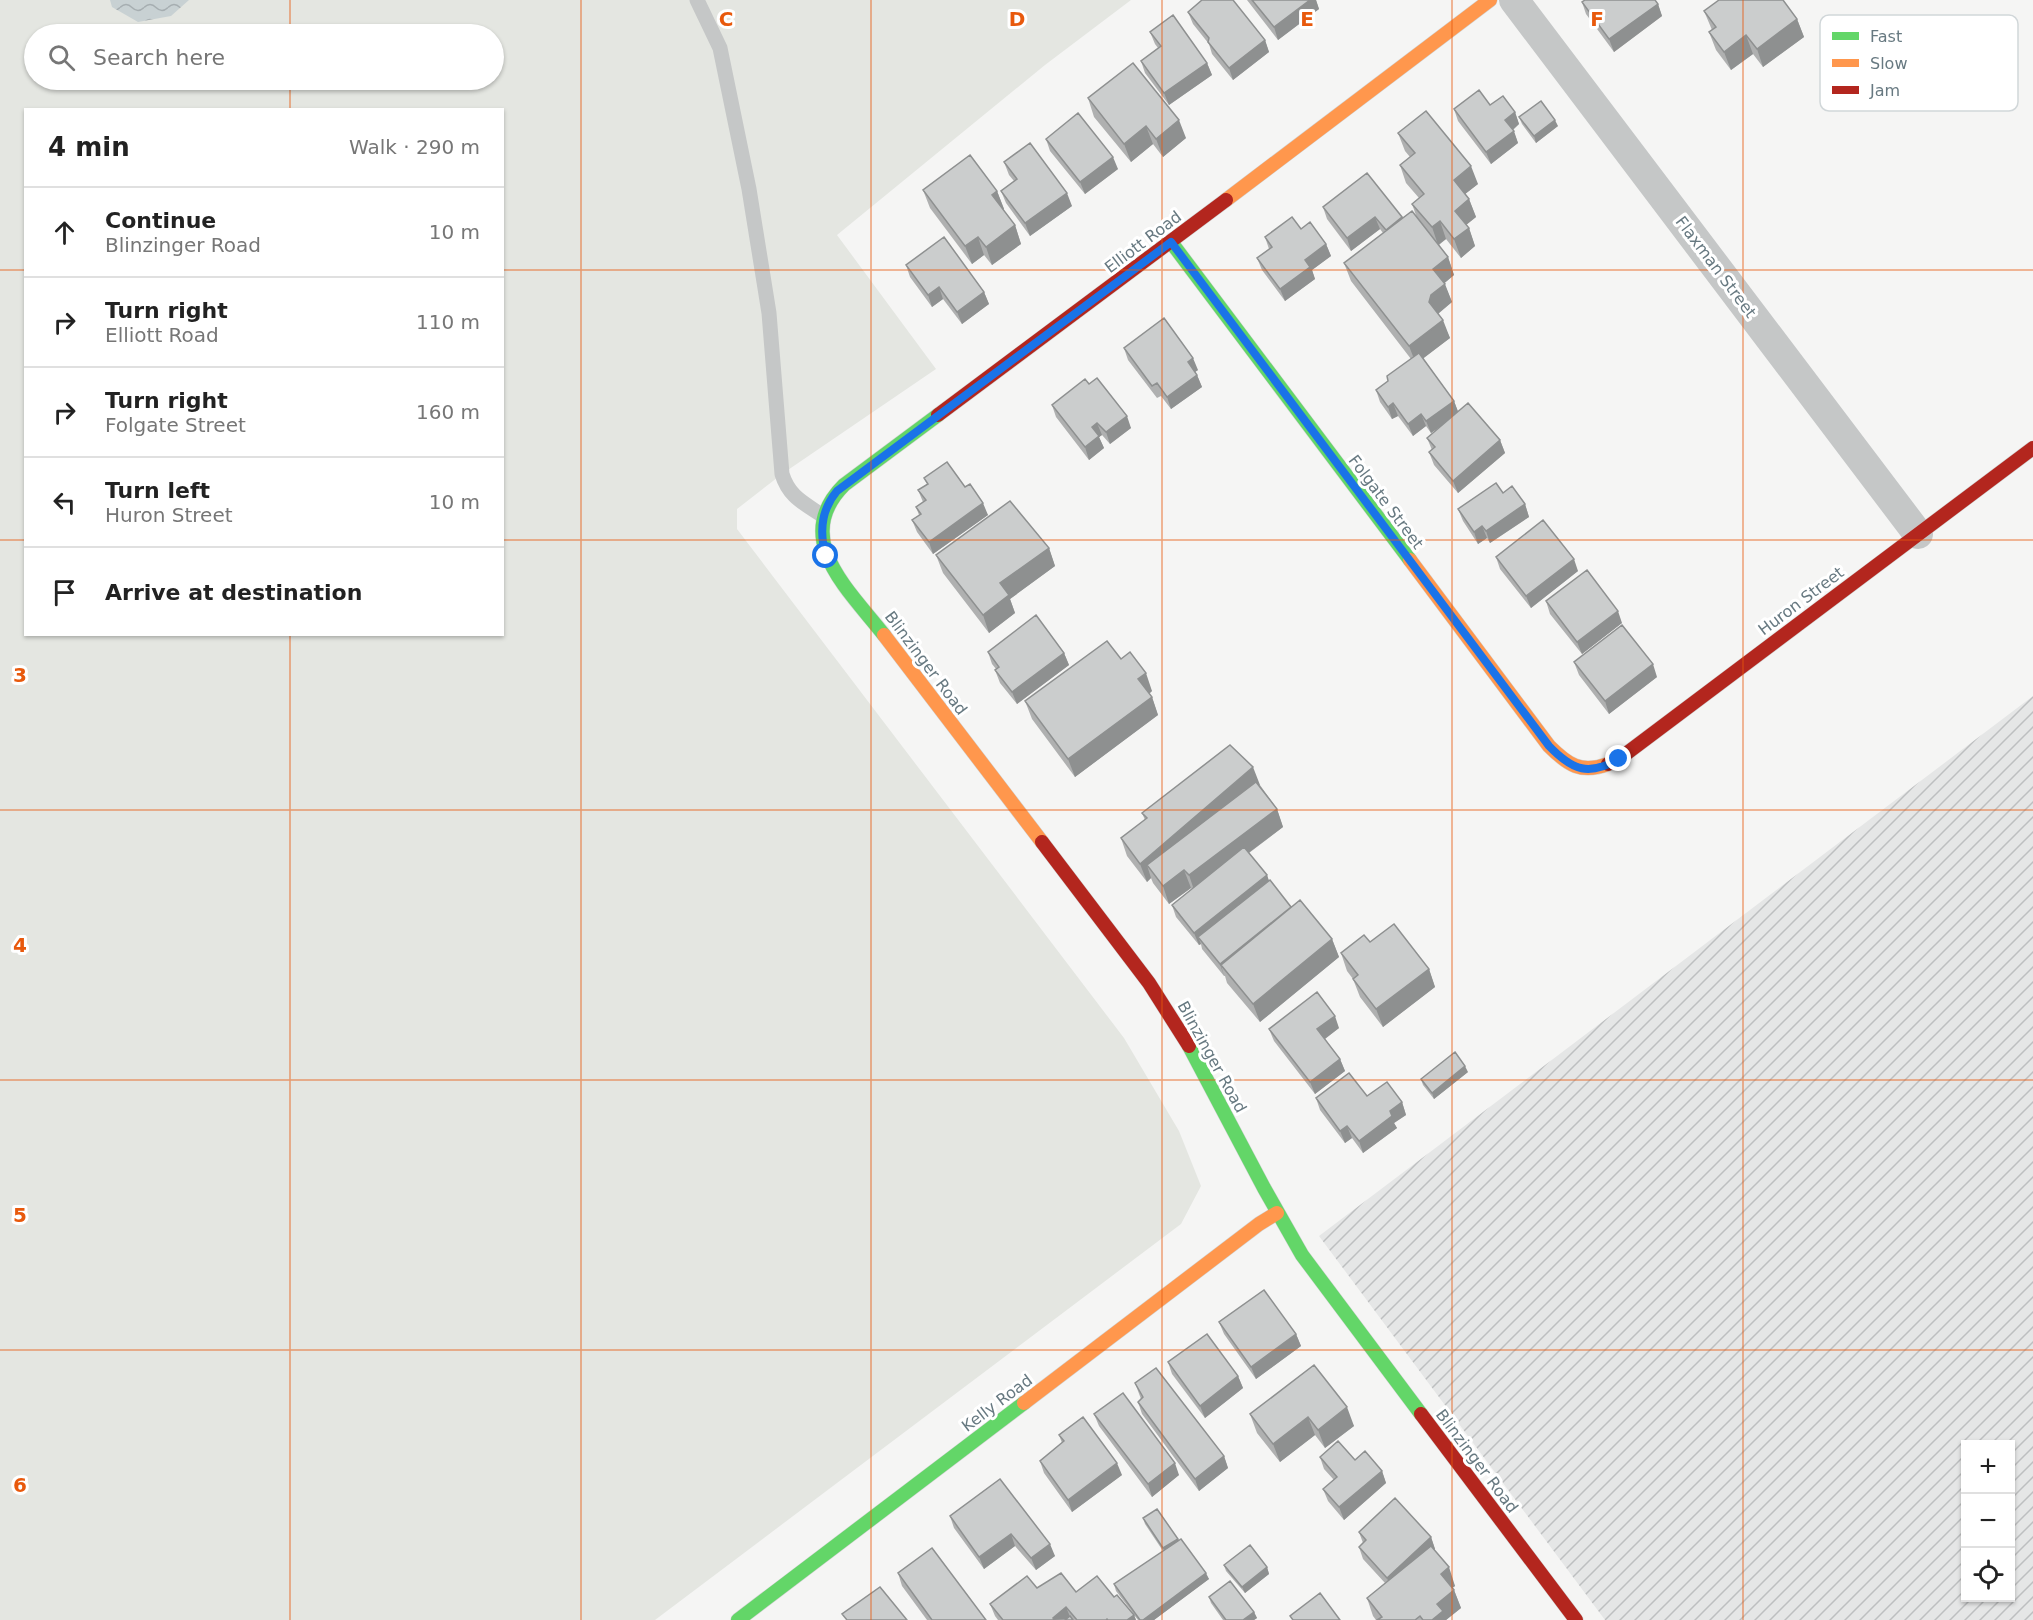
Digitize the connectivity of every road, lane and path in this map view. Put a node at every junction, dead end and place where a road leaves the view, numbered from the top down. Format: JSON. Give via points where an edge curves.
{"nodes":[{"id":1,"x":696,"y":0,"type":"edge"},
{"id":2,"x":1490,"y":0,"type":"edge"},
{"id":3,"x":1514,"y":0,"type":"edge"},
{"id":4,"x":1171,"y":242,"type":"junction"},
{"id":5,"x":2033,"y":448,"type":"edge"},
{"id":6,"x":823,"y":516,"type":"junction"},
{"id":7,"x":1918,"y":534,"type":"junction"},
{"id":8,"x":1585,"y":770,"type":"joint"},
{"id":9,"x":1276,"y":1213,"type":"junction"},
{"id":10,"x":1564,"y":1616,"type":"edge"},
{"id":11,"x":738,"y":1620,"type":"edge"}],
"edges":[{"from":1,"to":6,"type":"lane","via":[[720,48],[749,189],[769,313],[782,474],[792,495]]},
{"from":2,"to":4,"type":"street","name":"Elliott Road"},
{"from":3,"to":7,"type":"street","name":"Flaxman Street"},
{"from":4,"to":6,"type":"street","name":"Elliott Road","via":[[844,485],[831,498]]},
{"from":4,"to":8,"type":"street","name":"Folgate Street","via":[[1549,746],[1569,764]]},
{"from":5,"to":7,"type":"street","name":"Huron Street"},
{"from":6,"to":9,"type":"street","name":"Blinzinger Road","via":[[821,533],[830,565],[1149,983],[1204,1072]]},
{"from":7,"to":8,"type":"street","name":"Huron Street","via":[[1619,759],[1598,769]]},
{"from":9,"to":10,"type":"street","name":"Blinzinger Road","via":[[1329,1293]]},
{"from":9,"to":11,"type":"street","name":"Kelly Road"}]}
